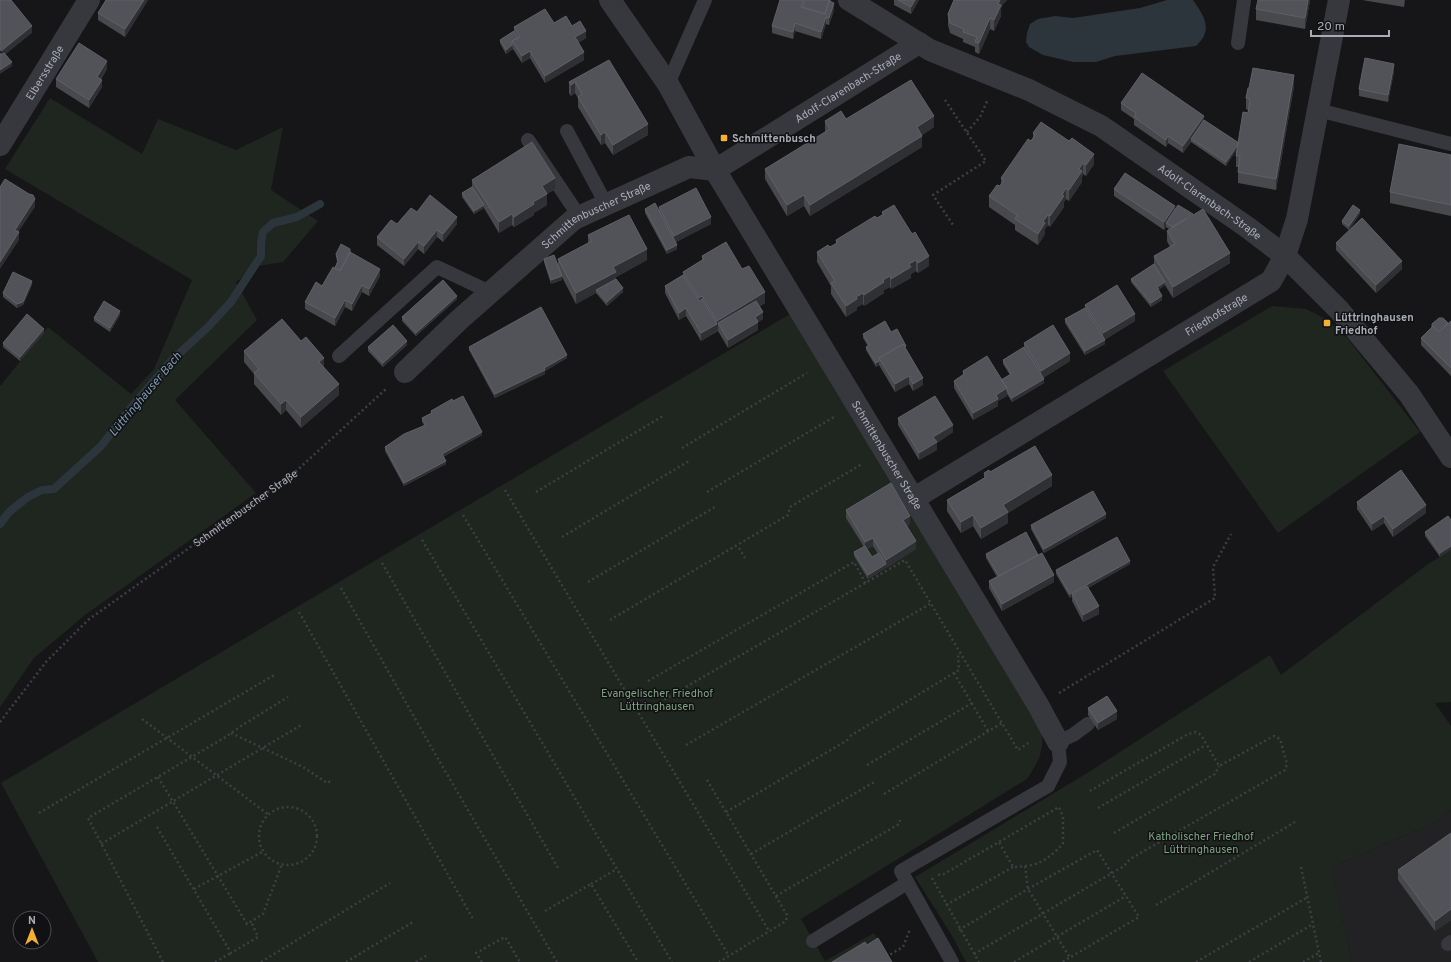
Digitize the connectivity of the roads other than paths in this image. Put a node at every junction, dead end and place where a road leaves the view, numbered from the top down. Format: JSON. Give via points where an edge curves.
{"nodes":[{"id":1,"x":89,"y":0,"type":"edge"},
{"id":2,"x":610,"y":0,"type":"edge"},
{"id":3,"x":705,"y":0,"type":"edge"},
{"id":4,"x":849,"y":0,"type":"edge"},
{"id":5,"x":1244,"y":0,"type":"edge"},
{"id":6,"x":1339,"y":0,"type":"edge"},
{"id":7,"x":919,"y":43,"type":"junction"},
{"id":8,"x":1238,"y":43,"type":"dead end"},
{"id":9,"x":668,"y":84,"type":"junction"},
{"id":10,"x":1318,"y":110,"type":"junction"},
{"id":11,"x":567,"y":131,"type":"dead end"},
{"id":12,"x":528,"y":140,"type":"dead end"},
{"id":13,"x":1451,"y":144,"type":"edge"},
{"id":14,"x":0,"y":145,"type":"edge"},
{"id":15,"x":715,"y":170,"type":"junction"},
{"id":16,"x":606,"y":204,"type":"junction"},
{"id":17,"x":579,"y":216,"type":"junction"},
{"id":18,"x":1285,"y":256,"type":"junction"},
{"id":19,"x":490,"y":292,"type":"junction"},
{"id":20,"x":339,"y":356,"type":"dead end"},
{"id":21,"x":405,"y":372,"type":"road end"},
{"id":22,"x":1445,"y":433,"type":"edge"},
{"id":23,"x":1451,"y":457,"type":"edge"},
{"id":24,"x":913,"y":499,"type":"junction"},
{"id":25,"x":1088,"y":724,"type":"dead end"},
{"id":26,"x":1058,"y":742,"type":"junction"},
{"id":27,"x":908,"y":883,"type":"junction"},
{"id":28,"x":814,"y":941,"type":"dead end"},
{"id":29,"x":952,"y":962,"type":"edge"}],
"edges":[{"from":1,"to":14,"type":"street","name":"Elbersstraße"},
{"from":2,"to":9,"type":"street","name":"Schmittenbuscher Straße"},
{"from":3,"to":9,"type":"lane"},
{"from":4,"to":7,"type":"street","name":"Adolf-Clarenbach-Straße"},
{"from":5,"to":8,"type":"lane"},
{"from":6,"to":10,"type":"street","name":"Friedhofstraße"},
{"from":7,"to":15,"type":"street","name":"Adolf-Clarenbach-Straße"},
{"from":7,"to":18,"type":"street","name":"Adolf-Clarenbach-Straße","via":[[930,50],[997,76],[1101,126]]},
{"from":9,"to":15,"type":"street","name":"Schmittenbuscher Straße"},
{"from":10,"to":13,"type":"lane"},
{"from":10,"to":18,"type":"street","name":"Friedhofstraße","via":[[1297,219]]},
{"from":11,"to":16,"type":"lane"},
{"from":12,"to":17,"type":"lane"},
{"from":15,"to":16,"type":"street","name":"Schmittenbuscher Straße","via":[[689,167]]},
{"from":15,"to":24,"type":"street","name":"Schmittenbuscher Straße"},
{"from":16,"to":17,"type":"street","name":"Schmittenbuscher Straße"},
{"from":17,"to":19,"type":"street","name":"Schmittenbuscher Straße"},
{"from":18,"to":22,"type":"street","name":"Adolf-Clarenbach-Straße","via":[[1339,310],[1408,394]]},
{"from":18,"to":24,"type":"street","name":"Friedhofstraße","via":[[1271,281]]},
{"from":19,"to":20,"type":"lane","via":[[436,267]]},
{"from":19,"to":21,"type":"street","name":"Schmittenbuscher Straße"},
{"from":22,"to":23,"type":"street","name":"Adolf-Clarenbach-Straße"},
{"from":24,"to":26,"type":"street","name":"Schmittenbuscher Straße"},
{"from":25,"to":26,"type":"lane"},
{"from":26,"to":27,"type":"lane","via":[[1060,762],[1048,786],[901,871]]},
{"from":27,"to":28,"type":"lane"},
{"from":27,"to":29,"type":"lane"}]}
